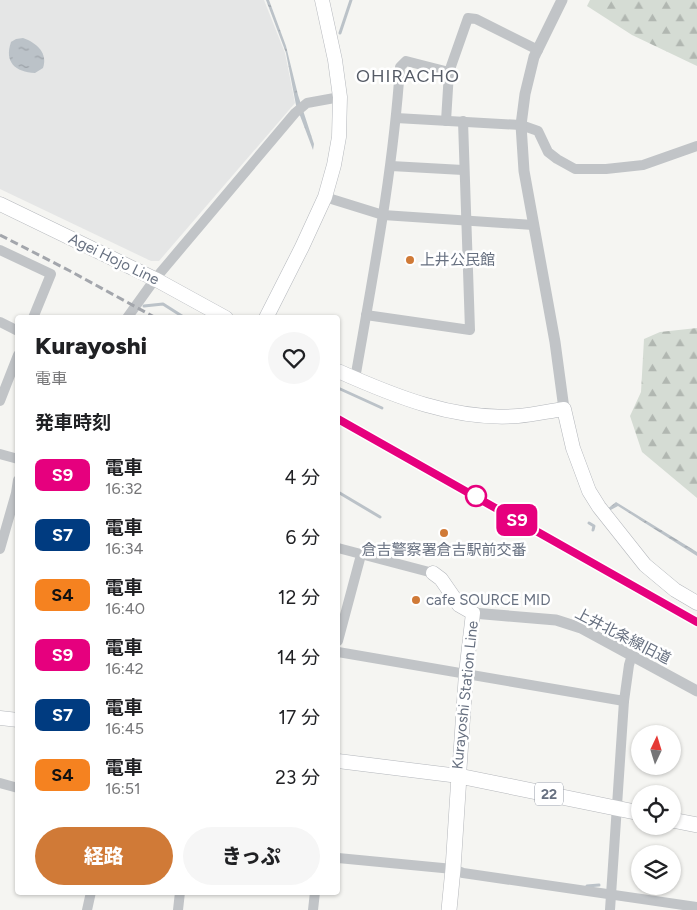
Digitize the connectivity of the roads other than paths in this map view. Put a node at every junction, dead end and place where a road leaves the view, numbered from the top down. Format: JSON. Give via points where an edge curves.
{"nodes":[{"id":1,"x":562,"y":0,"type":"edge"},
{"id":2,"x":325,"y":1,"type":"edge"},
{"id":3,"x":538,"y":50,"type":"junction"},
{"id":4,"x":449,"y":72,"type":"junction"},
{"id":5,"x":340,"y":97,"type":"junction"},
{"id":6,"x":396,"y":118,"type":"junction"},
{"id":7,"x":446,"y":121,"type":"junction"},
{"id":8,"x":462,"y":121,"type":"junction"},
{"id":9,"x":521,"y":125,"type":"junction"},
{"id":10,"x":697,"y":146,"type":"edge"},
{"id":11,"x":391,"y":166,"type":"junction"},
{"id":12,"x":463,"y":170,"type":"junction"},
{"id":13,"x":325,"y":197,"type":"junction"},
{"id":14,"x":0,"y":204,"type":"edge"},
{"id":15,"x":383,"y":215,"type":"junction"},
{"id":16,"x":466,"y":222,"type":"junction"},
{"id":17,"x":533,"y":225,"type":"junction"},
{"id":18,"x":0,"y":250,"type":"edge"},
{"id":19,"x":155,"y":279,"type":"junction"},
{"id":20,"x":33,"y":315,"type":"edge"},
{"id":21,"x":129,"y":315,"type":"edge"},
{"id":22,"x":221,"y":315,"type":"edge"},
{"id":23,"x":268,"y":315,"type":"edge"},
{"id":24,"x":366,"y":315,"type":"junction"},
{"id":25,"x":0,"y":322,"type":"edge"},
{"id":26,"x":15,"y":329,"type":"edge"},
{"id":27,"x":15,"y":363,"type":"edge"},
{"id":28,"x":340,"y":372,"type":"edge"},
{"id":29,"x":355,"y":378,"type":"junction"},
{"id":30,"x":0,"y":401,"type":"edge"},
{"id":31,"x":564,"y":409,"type":"junction"},
{"id":32,"x":0,"y":454,"type":"edge"},
{"id":33,"x":15,"y":455,"type":"edge"},
{"id":34,"x":15,"y":496,"type":"edge"},
{"id":35,"x":0,"y":549,"type":"edge"},
{"id":36,"x":340,"y":549,"type":"edge"},
{"id":37,"x":361,"y":555,"type":"junction"},
{"id":38,"x":433,"y":574,"type":"joint"},
{"id":39,"x":697,"y":604,"type":"edge"},
{"id":40,"x":473,"y":613,"type":"junction"},
{"id":41,"x":340,"y":634,"type":"edge"},
{"id":42,"x":340,"y":652,"type":"edge"},
{"id":43,"x":632,"y":655,"type":"junction"},
{"id":44,"x":466,"y":673,"type":"junction"},
{"id":45,"x":697,"y":691,"type":"edge"},
{"id":46,"x":624,"y":701,"type":"junction"},
{"id":47,"x":0,"y":718,"type":"edge"},
{"id":48,"x":15,"y":720,"type":"edge"},
{"id":49,"x":340,"y":761,"type":"edge"},
{"id":50,"x":459,"y":776,"type":"junction"},
{"id":51,"x":0,"y":783,"type":"edge"},
{"id":52,"x":15,"y":787,"type":"edge"},
{"id":53,"x":618,"y":808,"type":"junction"},
{"id":54,"x":631,"y":811,"type":"edge"},
{"id":55,"x":681,"y":822,"type":"edge"},
{"id":56,"x":697,"y":825,"type":"edge"},
{"id":57,"x":340,"y":858,"type":"edge"},
{"id":58,"x":453,"y":869,"type":"junction"},
{"id":59,"x":90,"y":895,"type":"edge"},
{"id":60,"x":180,"y":895,"type":"edge"},
{"id":61,"x":315,"y":895,"type":"edge"},
{"id":62,"x":611,"y":895,"type":"junction"},
{"id":63,"x":697,"y":907,"type":"edge"},
{"id":64,"x":87,"y":910,"type":"edge"},
{"id":65,"x":178,"y":910,"type":"edge"},
{"id":66,"x":313,"y":910,"type":"edge"},
{"id":67,"x":449,"y":910,"type":"edge"},
{"id":68,"x":610,"y":910,"type":"edge"}],
"edges":[{"from":1,"to":3,"type":"street"},
{"from":2,"to":5,"type":"main road"},
{"from":3,"to":4,"type":"street","via":[[468,18]]},
{"from":3,"to":9,"type":"street","via":[[525,94]]},
{"from":4,"to":6,"type":"street","via":[[406,61],[400,67]]},
{"from":4,"to":7,"type":"street"},
{"from":5,"to":13,"type":"main road","via":[[339,137]]},
{"from":5,"to":19,"type":"street","via":[[307,103],[295,113]]},
{"from":6,"to":7,"type":"street"},
{"from":6,"to":11,"type":"street"},
{"from":7,"to":8,"type":"street"},
{"from":8,"to":9,"type":"street"},
{"from":8,"to":12,"type":"street"},
{"from":9,"to":10,"type":"street","via":[[538,131],[548,152],[574,169],[643,165]]},
{"from":9,"to":17,"type":"street","via":[[524,171]]},
{"from":11,"to":12,"type":"street"},
{"from":11,"to":15,"type":"street"},
{"from":12,"to":16,"type":"street"},
{"from":13,"to":15,"type":"street"},
{"from":13,"to":23,"type":"main road"},
{"from":14,"to":19,"type":"main road","name":"Agei Hojo Line"},
{"from":15,"to":16,"type":"street"},
{"from":15,"to":24,"type":"street"},
{"from":16,"to":17,"type":"street"},
{"from":16,"to":24,"type":"street","via":[[470,330]]},
{"from":17,"to":31,"type":"street"},
{"from":18,"to":20,"type":"street","via":[[51,274]]},
{"from":19,"to":21,"type":"street"},
{"from":19,"to":22,"type":"main road","name":"Agei Hojo Line"},
{"from":24,"to":29,"type":"street"},
{"from":25,"to":26,"type":"street"},
{"from":27,"to":30,"type":"street"},
{"from":28,"to":29,"type":"main road"},
{"from":29,"to":31,"type":"main road","via":[[451,412],[518,416]]},
{"from":31,"to":39,"type":"main road","via":[[573,448],[589,491],[599,507],[645,565]]},
{"from":32,"to":33,"type":"street"},
{"from":34,"to":35,"type":"street"},
{"from":36,"to":37,"type":"street"},
{"from":37,"to":38,"type":"street"},
{"from":37,"to":41,"type":"street"},
{"from":38,"to":40,"type":"main road","name":"Kurayoshi Station Line","via":[[441,579],[459,606]]},
{"from":40,"to":43,"type":"street","name":"上井北条線旧道","via":[[556,620],[581,628]]},
{"from":40,"to":44,"type":"main road","name":"Kurayoshi Station Line"},
{"from":42,"to":44,"type":"street"},
{"from":43,"to":45,"type":"street","name":"上井北条線旧道"},
{"from":43,"to":46,"type":"street"},
{"from":44,"to":46,"type":"street"},
{"from":44,"to":50,"type":"main road","name":"Kurayoshi Station Line"},
{"from":46,"to":53,"type":"street"},
{"from":47,"to":48,"type":"main road"},
{"from":49,"to":50,"type":"main road","name":"Kurayoshi Station Line"},
{"from":50,"to":53,"type":"main road","number":"22"},
{"from":50,"to":58,"type":"main road"},
{"from":51,"to":52,"type":"street"},
{"from":53,"to":54,"type":"main road","number":"22"},
{"from":53,"to":62,"type":"street"},
{"from":55,"to":56,"type":"main road"},
{"from":57,"to":58,"type":"street"},
{"from":58,"to":62,"type":"street"},
{"from":58,"to":67,"type":"main road"},
{"from":59,"to":64,"type":"street"},
{"from":60,"to":65,"type":"street"},
{"from":61,"to":66,"type":"street"},
{"from":62,"to":63,"type":"street"},
{"from":62,"to":68,"type":"street"}]}
